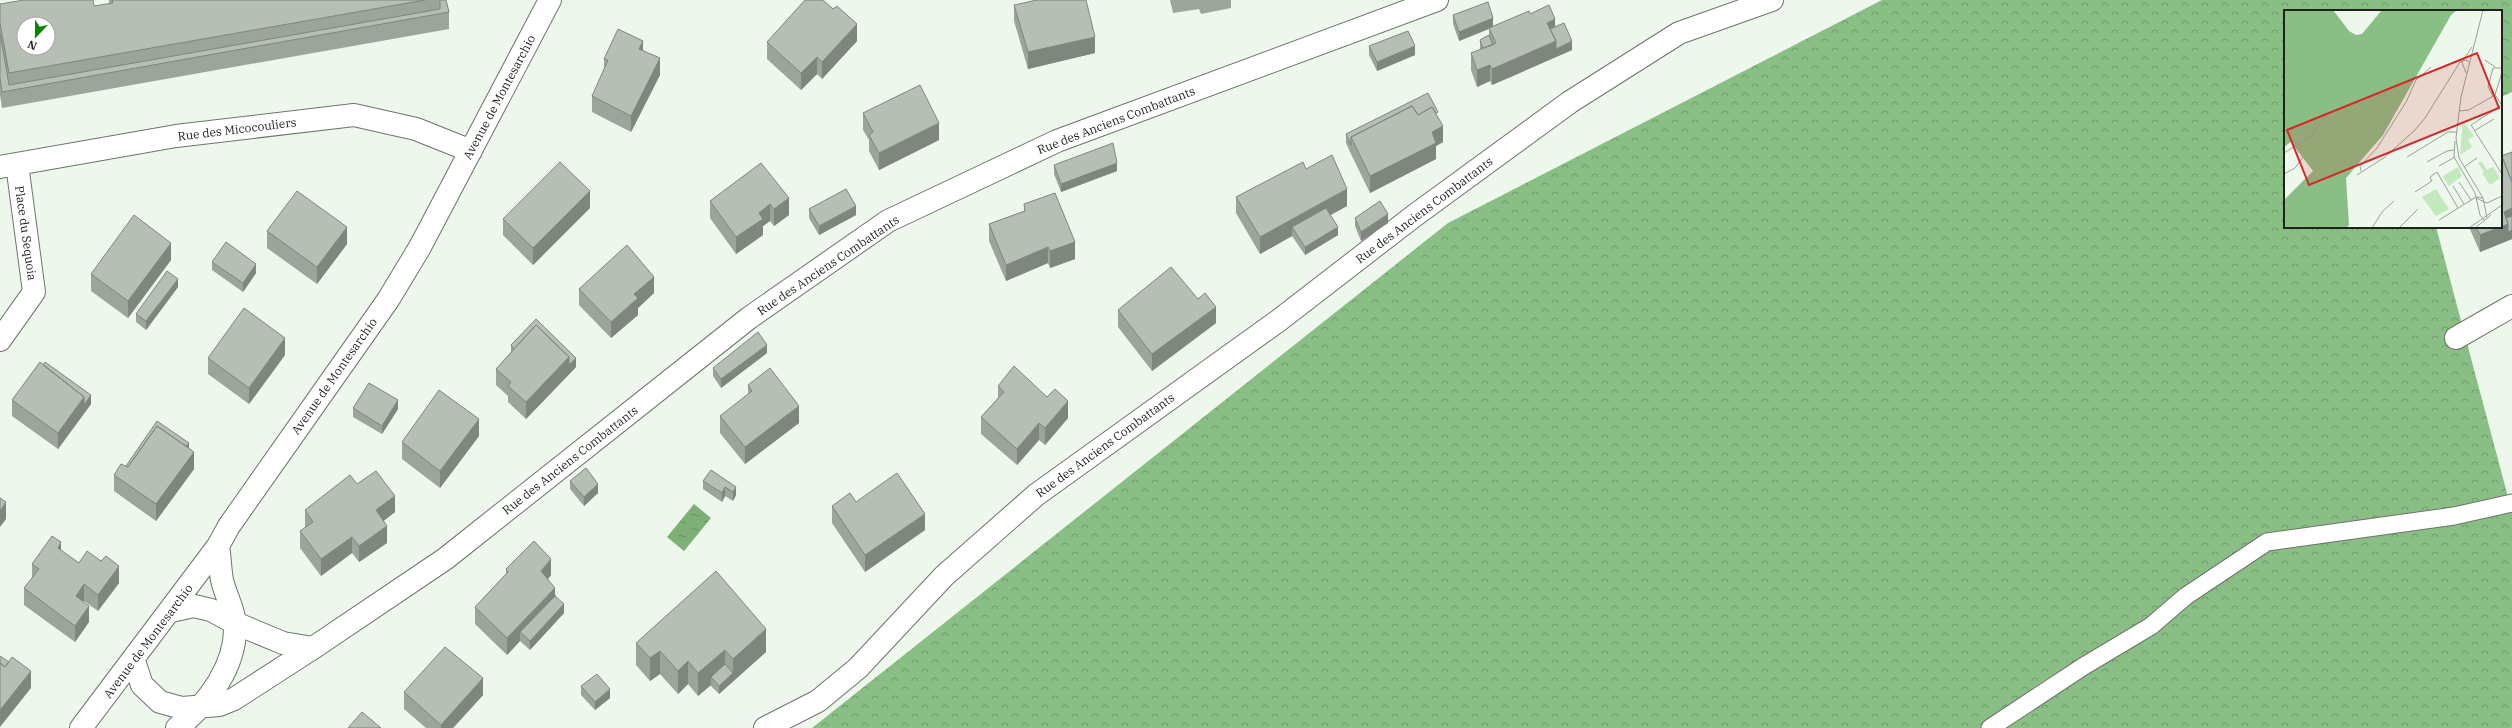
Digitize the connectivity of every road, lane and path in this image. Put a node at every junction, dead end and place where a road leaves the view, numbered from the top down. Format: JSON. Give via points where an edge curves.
{"nodes":[{"id":1,"x":550,"y":0,"type":"edge"},
{"id":2,"x":1437,"y":0,"type":"edge"},
{"id":3,"x":1772,"y":0,"type":"edge"},
{"id":4,"x":471,"y":151,"type":"junction"},
{"id":5,"x":8,"y":165,"type":"edge"},
{"id":6,"x":2512,"y":306,"type":"edge"},
{"id":7,"x":2456,"y":338,"type":"dead end"},
{"id":8,"x":0,"y":340,"type":"edge"},
{"id":9,"x":2512,"y":502,"type":"edge"},
{"id":10,"x":218,"y":546,"type":"junction"},
{"id":11,"x":170,"y":611,"type":"junction"},
{"id":12,"x":235,"y":623,"type":"junction"},
{"id":13,"x":313,"y":648,"type":"junction"},
{"id":14,"x":134,"y":661,"type":"junction"},
{"id":15,"x":201,"y":706,"type":"junction"},
{"id":16,"x":81,"y":728,"type":"edge"},
{"id":17,"x":177,"y":728,"type":"edge"},
{"id":18,"x":765,"y":728,"type":"edge"},
{"id":19,"x":1990,"y":728,"type":"edge"}],
"edges":[{"from":1,"to":4,"type":"street","name":"Avenue de Montesarchio"},
{"from":2,"to":13,"type":"street","name":"Rue des Anciens Combattants","via":[[1057,141],[888,221],[749,318],[445,559]]},
{"from":3,"to":18,"type":"street","name":"Rue des Anciens Combattants","via":[[1679,33],[1570,102],[1414,216],[1278,321],[1036,495],[944,576],[858,668],[818,701]]},
{"from":4,"to":5,"type":"street","name":"Rue des Micocouliers","via":[[416,129],[354,115],[176,136]]},
{"from":4,"to":10,"type":"street","name":"Avenue de Montesarchio","via":[[420,247],[388,300],[229,526]]},
{"from":5,"to":8,"type":"street","name":"Place du Sequoia","via":[[34,292]]},
{"from":6,"to":7,"type":"street"},
{"from":9,"to":19,"type":"lane","via":[[2454,516],[2268,542],[2186,596],[2151,626],[2084,666]]},
{"from":10,"to":11,"type":"street","name":"Avenue de Montesarchio"},
{"from":10,"to":12,"type":"street","via":[[222,579]]},
{"from":11,"to":12,"type":"street","via":[[194,606],[211,610]]},
{"from":11,"to":14,"type":"street","name":"Avenue de Montesarchio"},
{"from":12,"to":13,"type":"street","via":[[283,643]]},
{"from":12,"to":15,"type":"street","via":[[232,652],[217,684]]},
{"from":13,"to":15,"type":"street","name":"Rue des Anciens Combattants","via":[[234,698],[219,705]]},
{"from":14,"to":15,"type":"street","via":[[142,685],[160,702],[182,708]]},
{"from":14,"to":16,"type":"street","name":"Avenue de Montesarchio"},
{"from":15,"to":17,"type":"street"}]}
